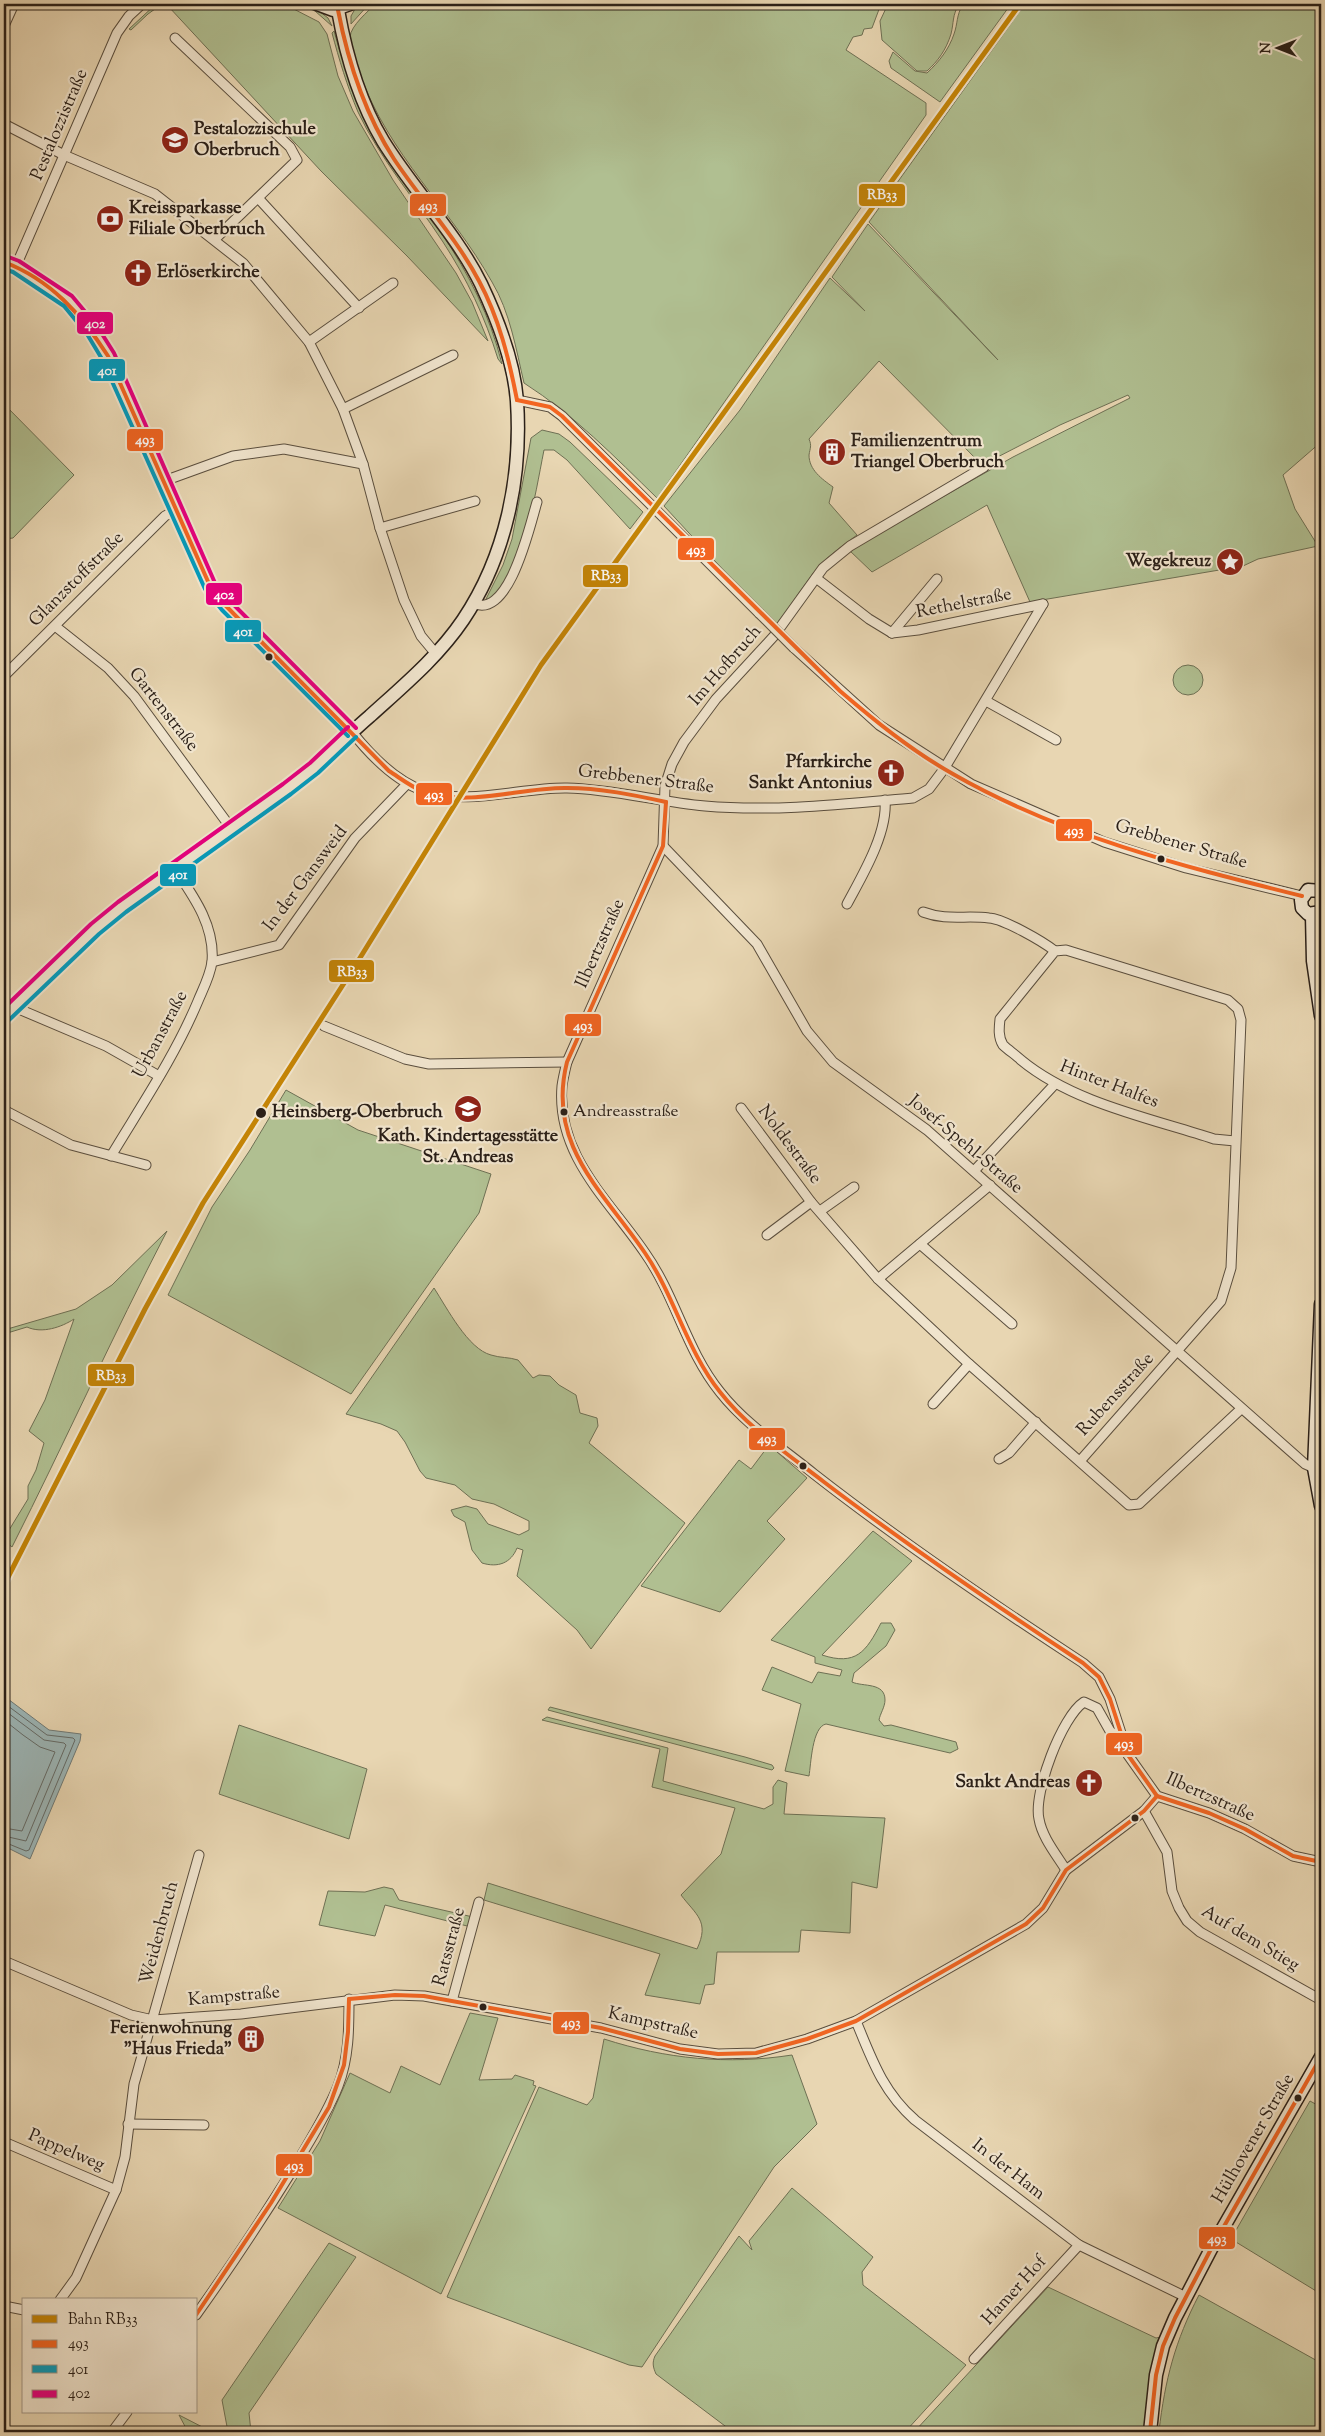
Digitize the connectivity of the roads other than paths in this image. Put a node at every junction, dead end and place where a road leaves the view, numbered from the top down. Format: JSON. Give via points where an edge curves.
{"nodes":[{"id":1,"x":14,"y":4,"type":"edge"},
{"id":2,"x":141,"y":4,"type":"edge"},
{"id":3,"x":317,"y":4,"type":"edge"},
{"id":4,"x":350,"y":4,"type":"edge"},
{"id":5,"x":338,"y":10,"type":"junction"},
{"id":6,"x":4,"y":26,"type":"edge"},
{"id":7,"x":174,"y":38,"type":"dead end"},
{"id":8,"x":4,"y":124,"type":"edge"},
{"id":9,"x":64,"y":155,"type":"junction"},
{"id":10,"x":259,"y":199,"type":"junction"},
{"id":11,"x":215,"y":239,"type":"junction"},
{"id":12,"x":10,"y":264,"type":"edge"},
{"id":13,"x":393,"y":283,"type":"dead end"},
{"id":14,"x":359,"y":308,"type":"junction"},
{"id":15,"x":309,"y":342,"type":"junction"},
{"id":16,"x":453,"y":355,"type":"dead end"},
{"id":17,"x":517,"y":400,"type":"junction"},
{"id":18,"x":343,"y":410,"type":"junction"},
{"id":19,"x":363,"y":464,"type":"junction"},
{"id":20,"x":984,"y":467,"type":"dead end"},
{"id":21,"x":164,"y":481,"type":"junction"},
{"id":22,"x":475,"y":501,"type":"dead end"},
{"id":23,"x":536,"y":502,"type":"dead end"},
{"id":24,"x":176,"y":510,"type":"junction"},
{"id":25,"x":380,"y":528,"type":"junction"},
{"id":26,"x":816,"y":578,"type":"junction"},
{"id":27,"x":937,"y":579,"type":"dead end"},
{"id":28,"x":473,"y":603,"type":"junction"},
{"id":29,"x":55,"y":626,"type":"junction"},
{"id":30,"x":892,"y":633,"type":"junction"},
{"id":31,"x":436,"y":654,"type":"junction"},
{"id":32,"x":4,"y":676,"type":"edge"},
{"id":33,"x":986,"y":700,"type":"junction"},
{"id":34,"x":352,"y":732,"type":"junction"},
{"id":35,"x":1056,"y":740,"type":"dead end"},
{"id":36,"x":944,"y":769,"type":"junction"},
{"id":37,"x":407,"y":784,"type":"junction"},
{"id":38,"x":885,"y":800,"type":"junction"},
{"id":39,"x":666,"y":802,"type":"junction"},
{"id":40,"x":231,"y":828,"type":"junction"},
{"id":41,"x":663,"y":846,"type":"junction"},
{"id":42,"x":175,"y":869,"type":"junction"},
{"id":43,"x":1320,"y":886,"type":"edge"},
{"id":44,"x":1302,"y":896,"type":"junction"},
{"id":45,"x":846,"y":904,"type":"dead end"},
{"id":46,"x":923,"y":912,"type":"dead end"},
{"id":47,"x":1317,"y":914,"type":"edge"},
{"id":48,"x":1055,"y":951,"type":"junction"},
{"id":49,"x":212,"y":962,"type":"junction"},
{"id":50,"x":14,"y":1007,"type":"junction"},
{"id":51,"x":4,"y":1016,"type":"edge"},
{"id":52,"x":1321,"y":1016,"type":"edge"},
{"id":53,"x":324,"y":1026,"type":"dead end"},
{"id":54,"x":567,"y":1062,"type":"junction"},
{"id":55,"x":159,"y":1076,"type":"junction"},
{"id":56,"x":1055,"y":1084,"type":"junction"},
{"id":57,"x":741,"y":1108,"type":"dead end"},
{"id":58,"x":4,"y":1110,"type":"edge"},
{"id":59,"x":1235,"y":1141,"type":"junction"},
{"id":60,"x":110,"y":1156,"type":"junction"},
{"id":61,"x":146,"y":1164,"type":"dead end"},
{"id":62,"x":974,"y":1171,"type":"junction"},
{"id":63,"x":990,"y":1185,"type":"junction"},
{"id":64,"x":854,"y":1187,"type":"dead end"},
{"id":65,"x":811,"y":1202,"type":"junction"},
{"id":66,"x":820,"y":1211,"type":"junction"},
{"id":67,"x":766,"y":1235,"type":"dead end"},
{"id":68,"x":920,"y":1244,"type":"junction"},
{"id":69,"x":878,"y":1279,"type":"junction"},
{"id":70,"x":1321,"y":1304,"type":"edge"},
{"id":71,"x":1012,"y":1324,"type":"dead end"},
{"id":72,"x":1177,"y":1351,"type":"junction"},
{"id":73,"x":969,"y":1364,"type":"junction"},
{"id":74,"x":933,"y":1404,"type":"dead end"},
{"id":75,"x":1240,"y":1409,"type":"junction"},
{"id":76,"x":1036,"y":1422,"type":"junction"},
{"id":77,"x":999,"y":1458,"type":"dead end"},
{"id":78,"x":1080,"y":1461,"type":"junction"},
{"id":79,"x":1314,"y":1468,"type":"junction"},
{"id":80,"x":1321,"y":1506,"type":"edge"},
{"id":81,"x":1123,"y":1742,"type":"junction"},
{"id":82,"x":1157,"y":1796,"type":"junction"},
{"id":83,"x":1144,"y":1811,"type":"junction"},
{"id":84,"x":199,"y":1855,"type":"dead end"},
{"id":85,"x":1321,"y":1862,"type":"edge"},
{"id":86,"x":1066,"y":1870,"type":"junction"},
{"id":87,"x":479,"y":1902,"type":"dead end"},
{"id":88,"x":4,"y":1961,"type":"edge"},
{"id":89,"x":348,"y":1999,"type":"junction"},
{"id":90,"x":1321,"y":2000,"type":"edge"},
{"id":91,"x":452,"y":2001,"type":"junction"},
{"id":92,"x":154,"y":2020,"type":"junction"},
{"id":93,"x":856,"y":2021,"type":"junction"},
{"id":94,"x":1321,"y":2057,"type":"edge"},
{"id":95,"x":128,"y":2124,"type":"junction"},
{"id":96,"x":204,"y":2125,"type":"dead end"},
{"id":97,"x":4,"y":2142,"type":"edge"},
{"id":98,"x":116,"y":2190,"type":"junction"},
{"id":99,"x":1079,"y":2245,"type":"junction"},
{"id":100,"x":1186,"y":2297,"type":"junction"},
{"id":101,"x":61,"y":2298,"type":"edge"},
{"id":102,"x":4,"y":2306,"type":"edge"},
{"id":103,"x":22,"y":2310,"type":"edge"},
{"id":104,"x":198,"y":2312,"type":"edge"},
{"id":105,"x":974,"y":2359,"type":"dead end"},
{"id":106,"x":125,"y":2414,"type":"edge"},
{"id":107,"x":112,"y":2432,"type":"edge"},
{"id":108,"x":1150,"y":2432,"type":"edge"}],
"edges":[{"from":1,"to":6,"type":"street"},
{"from":2,"to":9,"type":"street","name":"Pestalozzistraße","via":[[117,33]]},
{"from":3,"to":5,"type":"main road"},
{"from":4,"to":5,"type":"main road"},
{"from":5,"to":17,"type":"main road","via":[[349,60],[382,139],[457,245],[496,315]]},
{"from":7,"to":10,"type":"street","via":[[290,147],[297,160]]},
{"from":8,"to":9,"type":"street"},
{"from":9,"to":11,"type":"street","via":[[156,194]]},
{"from":9,"to":12,"type":"street","name":"Pestalozzistraße"},
{"from":10,"to":11,"type":"street"},
{"from":10,"to":14,"type":"street"},
{"from":11,"to":15,"type":"street","via":[[243,262]]},
{"from":12,"to":21,"type":"main road","name":"Grebbener Straße","via":[[68,301],[92,330],[108,356]]},
{"from":13,"to":14,"type":"street"},
{"from":14,"to":15,"type":"street"},
{"from":15,"to":18,"type":"street"},
{"from":16,"to":18,"type":"street"},
{"from":17,"to":28,"type":"main road","via":[[517,456],[505,529],[495,560]]},
{"from":17,"to":36,"type":"street","name":"Grebbener Straße","bridge":true,"via":[[550,407],[794,648],[878,724]]},
{"from":18,"to":19,"type":"street"},
{"from":19,"to":21,"type":"street","via":[[284,449],[233,456]]},
{"from":19,"to":25,"type":"street"},
{"from":20,"to":26,"type":"street","name":"Im Hofbruch","via":[[850,546]]},
{"from":21,"to":24,"type":"main road","name":"Grebbener Straße"},
{"from":22,"to":25,"type":"street"},
{"from":23,"to":28,"type":"street","via":[[514,572],[506,587],[488,606]]},
{"from":24,"to":29,"type":"street","name":"Glanzstoffstraße","via":[[165,516]]},
{"from":24,"to":34,"type":"main road","name":"Grebbener Straße","via":[[215,593]]},
{"from":25,"to":31,"type":"street","via":[[404,600],[421,636]]},
{"from":26,"to":30,"type":"street"},
{"from":26,"to":39,"type":"street","name":"Im Hofbruch","via":[[774,636],[716,699],[684,742],[665,786]]},
{"from":27,"to":30,"type":"street"},
{"from":28,"to":31,"type":"main road"},
{"from":29,"to":32,"type":"street","name":"Glanzstoffstraße"},
{"from":29,"to":40,"type":"street","name":"Gartenstraße","via":[[108,668],[134,696]]},
{"from":30,"to":33,"type":"street","name":"Rethelstraße","via":[[1043,604]]},
{"from":31,"to":34,"type":"main road"},
{"from":33,"to":35,"type":"street"},
{"from":33,"to":36,"type":"street"},
{"from":34,"to":37,"type":"street","name":"Grebbener Straße","via":[[389,771]]},
{"from":34,"to":40,"type":"main road","via":[[314,768]]},
{"from":36,"to":38,"type":"street","name":"Grebbener Straße","via":[[929,789],[913,798]]},
{"from":36,"to":44,"type":"street","name":"Grebbener Straße","via":[[1034,813],[1104,842],[1186,868]]},
{"from":37,"to":39,"type":"street","name":"Grebbener Straße","via":[[426,792],[472,795],[565,788],[607,790]]},
{"from":37,"to":49,"type":"street","name":"In der Gansweid","via":[[355,838],[279,945]]},
{"from":38,"to":39,"type":"street","name":"Grebbener Straße","via":[[746,808]]},
{"from":38,"to":45,"type":"street","via":[[886,814],[872,859]]},
{"from":39,"to":41,"type":"street"},
{"from":40,"to":42,"type":"main road"},
{"from":41,"to":54,"type":"street","name":"Ilbertzstraße"},
{"from":41,"to":62,"type":"street","name":"Josef-Spehl-Straße","via":[[757,944],[808,1031],[833,1062],[927,1130]]},
{"from":42,"to":49,"type":"street","name":"Urbanstraße","via":[[201,908],[208,929]]},
{"from":42,"to":50,"type":"main road","via":[[95,929]]},
{"from":43,"to":44,"type":"main road"},
{"from":44,"to":47,"type":"main road","via":[[1302,908]]},
{"from":46,"to":48,"type":"street","via":[[940,918],[990,918],[1040,940]]},
{"from":47,"to":52,"type":"main road","via":[[1313,962]]},
{"from":48,"to":56,"type":"street","name":"Hinter Halfes","via":[[1000,1019],[998,1032],[1003,1045]]},
{"from":48,"to":59,"type":"street","via":[[1066,950],[1228,1000],[1238,1009],[1241,1020]]},
{"from":49,"to":55,"type":"street","name":"Urbanstraße","via":[[184,1034]]},
{"from":50,"to":51,"type":"main road"},
{"from":50,"to":55,"type":"street","via":[[106,1046]]},
{"from":53,"to":54,"type":"street","via":[[405,1059],[429,1064]]},
{"from":54,"to":81,"type":"street","name":"Ilbertzstraße","via":[[562,1087],[563,1112],[566,1134],[574,1154],[585,1174],[654,1266],[705,1374],[721,1394],[761,1431],[886,1530],[1083,1663],[1099,1677],[1110,1699]]},
{"from":55,"to":60,"type":"street","name":"Urbanstraße"},
{"from":56,"to":59,"type":"street","name":"Hinter Halfes","via":[[1204,1136]]},
{"from":56,"to":62,"type":"street"},
{"from":57,"to":65,"type":"street","name":"Noldestraße"},
{"from":58,"to":60,"type":"street","via":[[71,1145]]},
{"from":59,"to":72,"type":"street","via":[[1232,1268],[1221,1301]]},
{"from":60,"to":61,"type":"street"},
{"from":62,"to":63,"type":"street","name":"Josef-Spehl-Straße"},
{"from":63,"to":68,"type":"street"},
{"from":63,"to":72,"type":"street","name":"Josef-Spehl-Straße"},
{"from":64,"to":66,"type":"street","name":"Noldestraße"},
{"from":65,"to":66,"type":"street","name":"Noldestraße"},
{"from":65,"to":67,"type":"street","name":"Noldestraße"},
{"from":66,"to":69,"type":"street","name":"Noldestraße"},
{"from":68,"to":69,"type":"street"},
{"from":68,"to":71,"type":"street"},
{"from":69,"to":73,"type":"street","name":"Noldestraße"},
{"from":70,"to":79,"type":"main road"},
{"from":72,"to":75,"type":"street","name":"Josef-Spehl-Straße"},
{"from":72,"to":78,"type":"street","name":"Rubensstraße"},
{"from":73,"to":74,"type":"street"},
{"from":73,"to":76,"type":"street","name":"Noldestraße"},
{"from":75,"to":78,"type":"street","name":"Noldestraße","via":[[1139,1504],[1129,1505]]},
{"from":75,"to":79,"type":"street","name":"Josef-Spehl-Straße"},
{"from":76,"to":77,"type":"street","via":[[1009,1453]]},
{"from":76,"to":78,"type":"street","name":"Noldestraße"},
{"from":79,"to":80,"type":"main road"},
{"from":81,"to":82,"type":"street","name":"Ilbertzstraße","via":[[1139,1773]]},
{"from":81,"to":86,"type":"street","via":[[1110,1731],[1097,1708],[1084,1702],[1076,1707],[1061,1735],[1041,1784],[1038,1808],[1046,1836]]},
{"from":82,"to":83,"type":"street"},
{"from":82,"to":85,"type":"street","name":"Ilbertzstraße","via":[[1227,1821],[1294,1856]]},
{"from":83,"to":86,"type":"street"},
{"from":83,"to":90,"type":"street","name":"Auf dem Stieg","via":[[1167,1852],[1172,1891],[1187,1921],[1200,1932]]},
{"from":84,"to":92,"type":"street","name":"Weidenbruch"},
{"from":86,"to":93,"type":"street","name":"Kampstraße","via":[[1043,1908],[1026,1924]]},
{"from":87,"to":91,"type":"street","name":"Ratsstraße"},
{"from":88,"to":92,"type":"street","name":"Kampstraße","via":[[131,2015]]},
{"from":89,"to":91,"type":"street","name":"Kampstraße","via":[[395,1994]]},
{"from":89,"to":92,"type":"street","name":"Kampstraße","via":[[241,2014]]},
{"from":89,"to":104,"type":"street","via":[[349,2039],[335,2093],[268,2209]]},
{"from":91,"to":93,"type":"street","name":"Kampstraße","via":[[601,2028],[680,2049],[718,2054],[756,2053]]},
{"from":92,"to":95,"type":"street","name":"Weidenbruch","via":[[134,2084]]},
{"from":93,"to":99,"type":"street","name":"In der Ham","via":[[880,2078],[903,2109]]},
{"from":94,"to":100,"type":"main road","name":"Hülhovener Straße"},
{"from":95,"to":96,"type":"street"},
{"from":95,"to":98,"type":"street","name":"Weidenbruch","via":[[125,2157]]},
{"from":97,"to":98,"type":"street","name":"Pappelweg"},
{"from":98,"to":101,"type":"street","name":"Weidenbruch","via":[[76,2278]]},
{"from":99,"to":100,"type":"street","name":"In der Ham"},
{"from":99,"to":105,"type":"street","name":"Hamer Hof"},
{"from":100,"to":108,"type":"main road","name":"Hülhovener Straße","via":[[1163,2346],[1151,2402]]},
{"from":102,"to":103,"type":"street"},
{"from":106,"to":107,"type":"street"}]}
